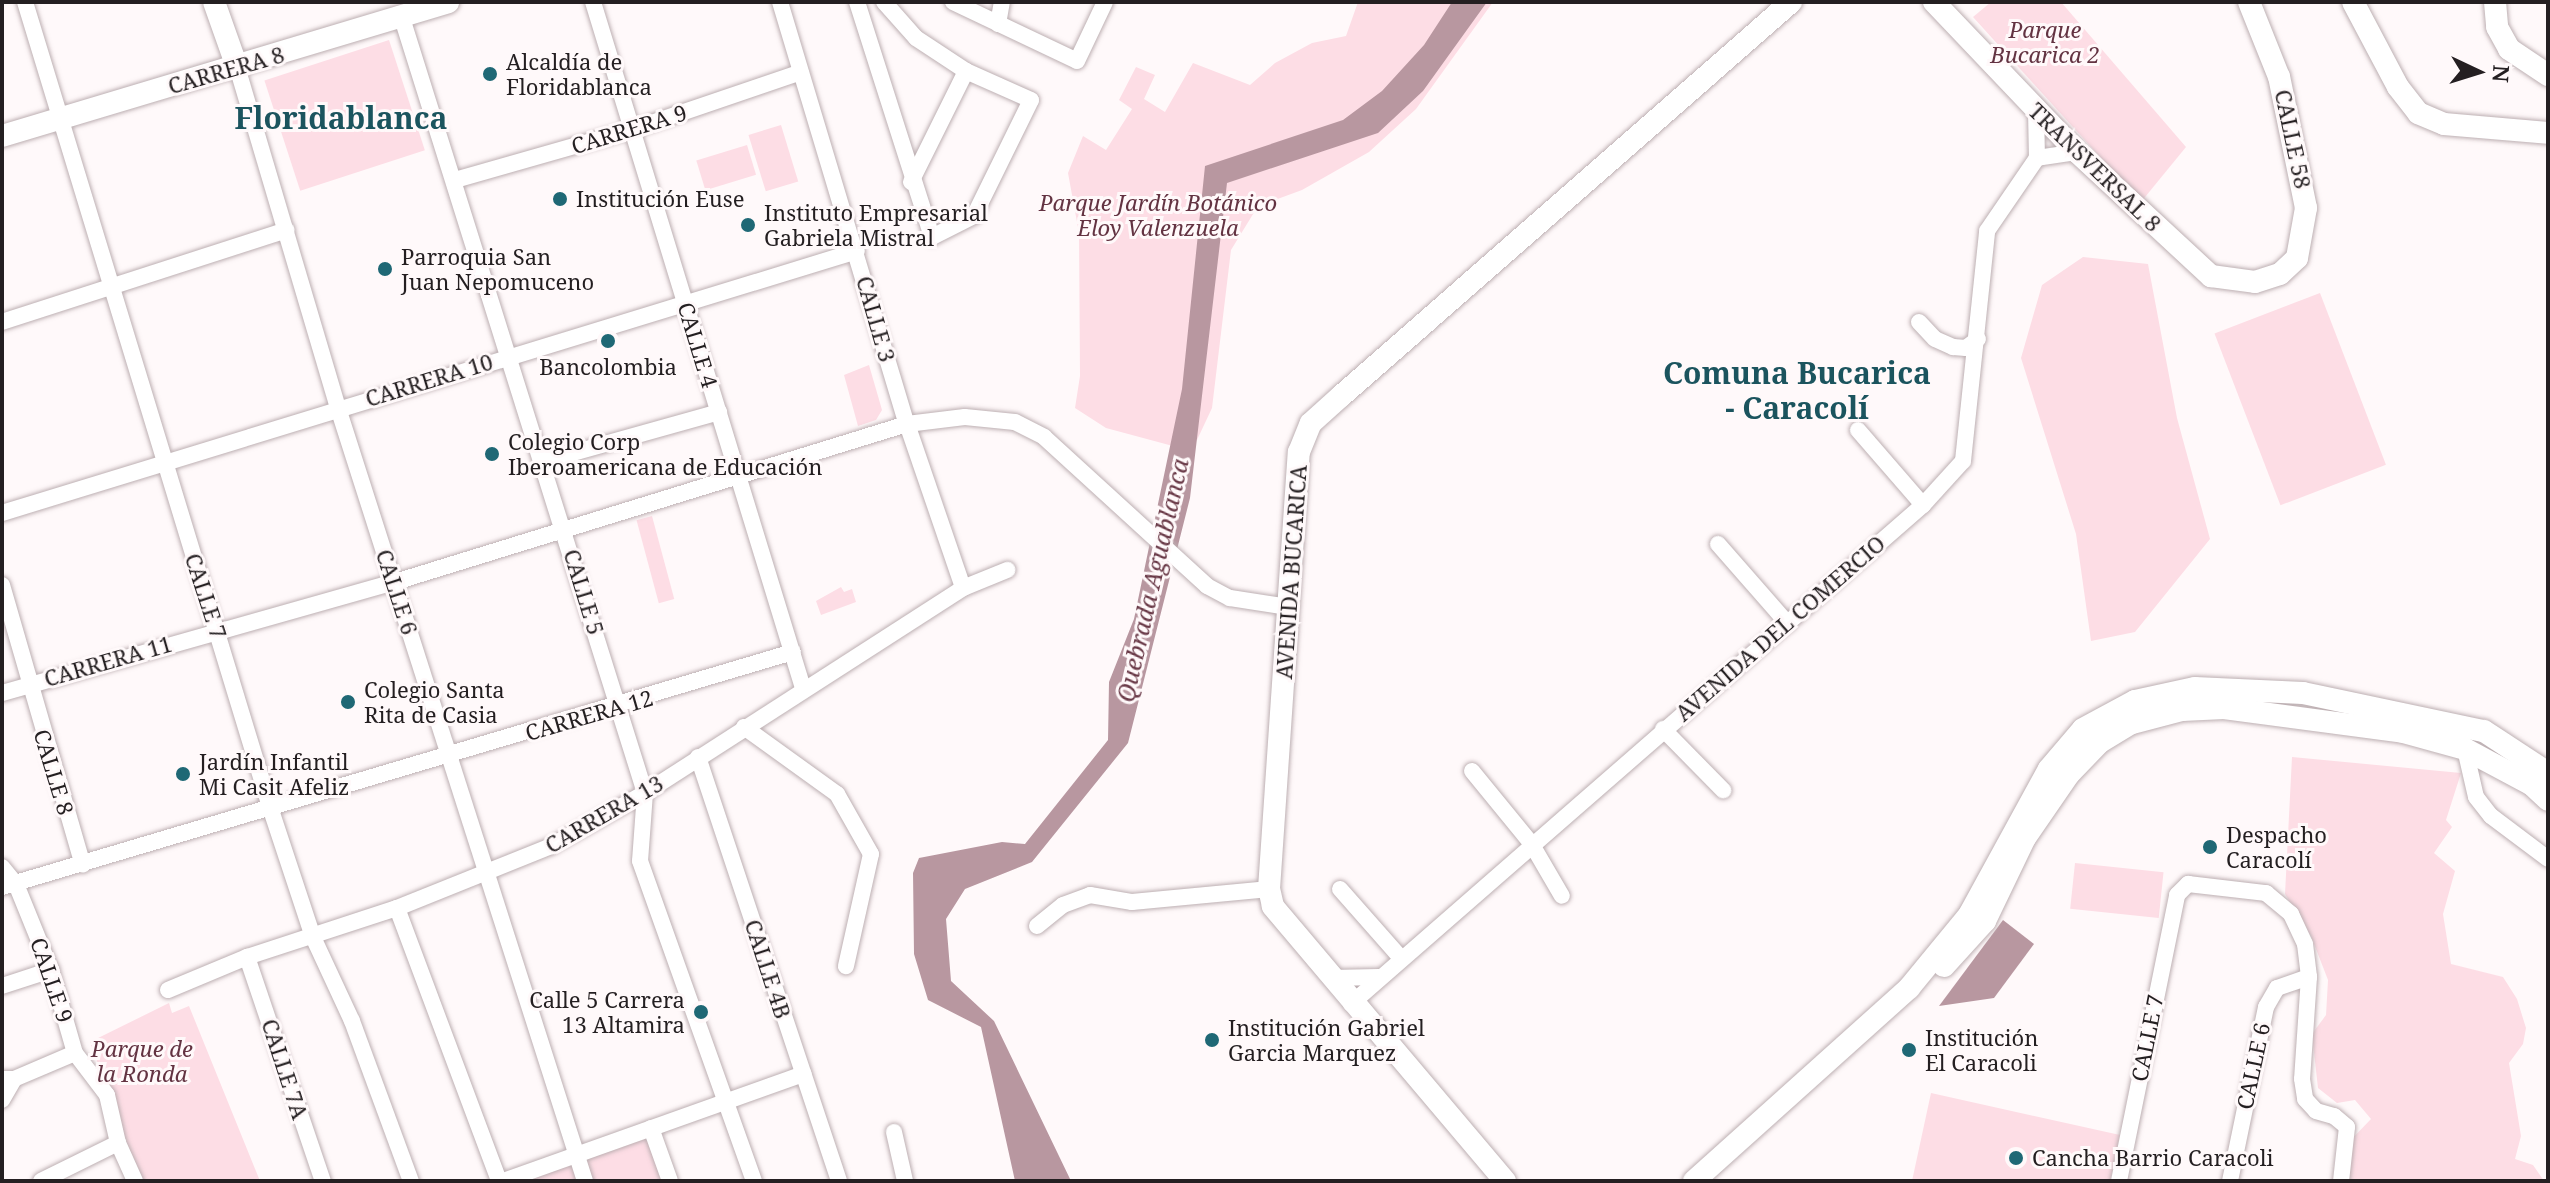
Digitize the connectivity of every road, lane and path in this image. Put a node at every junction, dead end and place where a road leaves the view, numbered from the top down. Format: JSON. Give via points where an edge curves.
{"nodes":[{"id":1,"x":25,"y":2,"type":"edge"},
{"id":2,"x":214,"y":2,"type":"edge"},
{"id":3,"x":448,"y":2,"type":"edge"},
{"id":4,"x":593,"y":2,"type":"edge"},
{"id":5,"x":780,"y":2,"type":"edge"},
{"id":6,"x":857,"y":2,"type":"edge"},
{"id":7,"x":884,"y":2,"type":"edge"},
{"id":8,"x":953,"y":2,"type":"edge"},
{"id":9,"x":1002,"y":2,"type":"edge"},
{"id":10,"x":1105,"y":2,"type":"edge"},
{"id":11,"x":1791,"y":2,"type":"edge"},
{"id":12,"x":1934,"y":2,"type":"edge"},
{"id":13,"x":2249,"y":2,"type":"edge"},
{"id":14,"x":2353,"y":2,"type":"edge"},
{"id":15,"x":2495,"y":2,"type":"edge"},
{"id":16,"x":399,"y":10,"type":"edge"},
{"id":17,"x":998,"y":24,"type":"junction"},
{"id":18,"x":237,"y":67,"type":"junction"},
{"id":19,"x":966,"y":71,"type":"junction"},
{"id":20,"x":801,"y":72,"type":"junction"},
{"id":21,"x":2548,"y":75,"type":"edge"},
{"id":22,"x":2036,"y":112,"type":"junction"},
{"id":23,"x":59,"y":119,"type":"junction"},
{"id":24,"x":634,"y":129,"type":"junction"},
{"id":25,"x":2548,"y":133,"type":"edge"},
{"id":26,"x":2,"y":136,"type":"edge"},
{"id":27,"x":2077,"y":152,"type":"junction"},
{"id":28,"x":2037,"y":158,"type":"junction"},
{"id":29,"x":455,"y":180,"type":"junction"},
{"id":30,"x":911,"y":182,"type":"junction"},
{"id":31,"x":287,"y":230,"type":"junction"},
{"id":32,"x":857,"y":251,"type":"junction"},
{"id":33,"x":2280,"y":274,"type":"joint"},
{"id":34,"x":112,"y":287,"type":"junction"},
{"id":35,"x":685,"y":302,"type":"junction"},
{"id":36,"x":2,"y":322,"type":"edge"},
{"id":37,"x":1919,"y":322,"type":"dead end"},
{"id":38,"x":1978,"y":339,"type":"junction"},
{"id":39,"x":511,"y":354,"type":"junction"},
{"id":40,"x":338,"y":408,"type":"junction"},
{"id":41,"x":719,"y":412,"type":"junction"},
{"id":42,"x":907,"y":424,"type":"junction"},
{"id":43,"x":1858,"y":430,"type":"dead end"},
{"id":44,"x":544,"y":461,"type":"junction"},
{"id":45,"x":166,"y":464,"type":"junction"},
{"id":46,"x":739,"y":478,"type":"junction"},
{"id":47,"x":1923,"y":505,"type":"junction"},
{"id":48,"x":2,"y":513,"type":"edge"},
{"id":49,"x":565,"y":531,"type":"junction"},
{"id":50,"x":1718,"y":544,"type":"dead end"},
{"id":51,"x":1007,"y":570,"type":"dead end"},
{"id":52,"x":395,"y":582,"type":"junction"},
{"id":53,"x":2,"y":585,"type":"edge"},
{"id":54,"x":963,"y":588,"type":"junction"},
{"id":55,"x":1288,"y":607,"type":"junction"},
{"id":56,"x":1788,"y":624,"type":"junction"},
{"id":57,"x":217,"y":631,"type":"junction"},
{"id":58,"x":793,"y":652,"type":"junction"},
{"id":59,"x":69,"y":672,"type":"junction"},
{"id":60,"x":27,"y":683,"type":"junction"},
{"id":61,"x":803,"y":688,"type":"junction"},
{"id":62,"x":74,"y":690,"type":"dead end"},
{"id":63,"x":2,"y":693,"type":"edge"},
{"id":64,"x":619,"y":707,"type":"junction"},
{"id":65,"x":744,"y":727,"type":"junction"},
{"id":66,"x":1663,"y":729,"type":"junction"},
{"id":67,"x":2465,"y":749,"type":"junction"},
{"id":68,"x":449,"y":756,"type":"junction"},
{"id":69,"x":698,"y":757,"type":"junction"},
{"id":70,"x":1472,"y":771,"type":"dead end"},
{"id":71,"x":2548,"y":773,"type":"edge"},
{"id":72,"x":1723,"y":790,"type":"dead end"},
{"id":73,"x":645,"y":793,"type":"junction"},
{"id":74,"x":2548,"y":800,"type":"edge"},
{"id":75,"x":271,"y":810,"type":"junction"},
{"id":76,"x":1531,"y":843,"type":"junction"},
{"id":77,"x":2548,"y":859,"type":"edge"},
{"id":78,"x":83,"y":865,"type":"junction"},
{"id":79,"x":2,"y":867,"type":"edge"},
{"id":80,"x":485,"y":875,"type":"junction"},
{"id":81,"x":9,"y":885,"type":"edge"},
{"id":82,"x":1269,"y":889,"type":"junction"},
{"id":83,"x":1340,"y":889,"type":"dead end"},
{"id":84,"x":1562,"y":896,"type":"dead end"},
{"id":85,"x":397,"y":908,"type":"junction"},
{"id":86,"x":1037,"y":926,"type":"dead end"},
{"id":87,"x":313,"y":937,"type":"junction"},
{"id":88,"x":247,"y":957,"type":"junction"},
{"id":89,"x":1400,"y":957,"type":"junction"},
{"id":90,"x":846,"y":966,"type":"dead end"},
{"id":91,"x":51,"y":970,"type":"junction"},
{"id":92,"x":1379,"y":977,"type":"junction"},
{"id":93,"x":2309,"y":977,"type":"junction"},
{"id":94,"x":1331,"y":978,"type":"junction"},
{"id":95,"x":2,"y":986,"type":"edge"},
{"id":96,"x":1909,"y":988,"type":"junction"},
{"id":97,"x":168,"y":990,"type":"dead end"},
{"id":98,"x":1351,"y":1004,"type":"junction"},
{"id":99,"x":75,"y":1053,"type":"junction"},
{"id":100,"x":803,"y":1074,"type":"junction"},
{"id":101,"x":8,"y":1079,"type":"edge"},
{"id":102,"x":2,"y":1100,"type":"edge"},
{"id":103,"x":726,"y":1102,"type":"junction"},
{"id":104,"x":651,"y":1128,"type":"junction"},
{"id":105,"x":894,"y":1132,"type":"dead end"},
{"id":106,"x":118,"y":1143,"type":"junction"},
{"id":107,"x":576,"y":1153,"type":"junction"},
{"id":108,"x":48,"y":1179,"type":"edge"},
{"id":109,"x":1699,"y":1180,"type":"edge"},
{"id":110,"x":135,"y":1181,"type":"edge"},
{"id":111,"x":323,"y":1181,"type":"edge"},
{"id":112,"x":411,"y":1181,"type":"edge"},
{"id":113,"x":501,"y":1181,"type":"edge"},
{"id":114,"x":585,"y":1181,"type":"edge"},
{"id":115,"x":670,"y":1181,"type":"edge"},
{"id":116,"x":754,"y":1181,"type":"edge"},
{"id":117,"x":839,"y":1181,"type":"edge"},
{"id":118,"x":905,"y":1181,"type":"edge"},
{"id":119,"x":1505,"y":1181,"type":"edge"},
{"id":120,"x":2119,"y":1181,"type":"edge"},
{"id":121,"x":2230,"y":1181,"type":"edge"},
{"id":122,"x":2341,"y":1181,"type":"edge"}],
"edges":[{"from":1,"to":23,"type":"street","name":"CALLE 7"},
{"from":2,"to":18,"type":"main road","name":"CALLE 6"},
{"from":3,"to":16,"type":"main road","name":"CARRERA 8"},
{"from":4,"to":24,"type":"street","name":"CALLE 4"},
{"from":5,"to":20,"type":"street","name":"CALLE 3"},
{"from":6,"to":30,"type":"street"},
{"from":7,"to":19,"type":"street","via":[[916,38]]},
{"from":8,"to":17,"type":"street"},
{"from":9,"to":17,"type":"street"},
{"from":10,"to":17,"type":"street","via":[[1077,61]]},
{"from":11,"to":55,"type":"main road","name":"AVENIDA BUCARICA","via":[[1311,423],[1299,452]]},
{"from":12,"to":22,"type":"main road","name":"TRANSVERSAL 8"},
{"from":13,"to":33,"type":"main road","name":"CALLE 58","via":[[2279,77],[2304,179],[2304,239],[2297,258]]},
{"from":14,"to":25,"type":"main road","via":[[2398,87],[2418,113],[2444,124]]},
{"from":15,"to":21,"type":"main road","via":[[2497,27],[2509,49]]},
{"from":16,"to":18,"type":"main road","name":"CARRERA 8"},
{"from":16,"to":29,"type":"street","name":"CALLE 5"},
{"from":18,"to":23,"type":"main road","name":"CARRERA 8"},
{"from":18,"to":31,"type":"street","name":"CALLE 6"},
{"from":19,"to":30,"type":"street"},
{"from":19,"to":30,"type":"street","via":[[1031,100],[967,223],[932,237]]},
{"from":20,"to":24,"type":"street","name":"CARRERA 9"},
{"from":20,"to":32,"type":"street","name":"CALLE 3"},
{"from":22,"to":27,"type":"main road","name":"TRANSVERSAL 8"},
{"from":22,"to":28,"type":"street"},
{"from":23,"to":26,"type":"main road","name":"CARRERA 8"},
{"from":23,"to":34,"type":"street","name":"CALLE 7"},
{"from":24,"to":29,"type":"street","name":"CARRERA 9"},
{"from":24,"to":35,"type":"street","name":"CALLE 4"},
{"from":27,"to":28,"type":"street"},
{"from":27,"to":33,"type":"main road","name":"TRANSVERSAL 8","via":[[2211,276],[2255,282]]},
{"from":28,"to":38,"type":"street","name":"AVENIDA DEL COMERCIO","via":[[1987,231]]},
{"from":29,"to":39,"type":"street","name":"CALLE 5"},
{"from":31,"to":34,"type":"street"},
{"from":31,"to":40,"type":"street","name":"CALLE 6"},
{"from":32,"to":35,"type":"street","name":"CARRERA 10"},
{"from":32,"to":42,"type":"street","name":"CALLE 3"},
{"from":34,"to":36,"type":"street"},
{"from":34,"to":45,"type":"street","name":"CALLE 7"},
{"from":35,"to":39,"type":"street","name":"CARRERA 10"},
{"from":35,"to":41,"type":"street","name":"CALLE 4"},
{"from":37,"to":38,"type":"street","via":[[1935,339],[1953,347],[1966,348]]},
{"from":38,"to":47,"type":"street","name":"AVENIDA DEL COMERCIO","via":[[1969,448]]},
{"from":39,"to":40,"type":"street","name":"CARRERA 10"},
{"from":39,"to":44,"type":"street","name":"CALLE 5"},
{"from":40,"to":45,"type":"street","name":"CARRERA 10"},
{"from":40,"to":52,"type":"street","name":"CALLE 6"},
{"from":41,"to":44,"type":"street"},
{"from":41,"to":46,"type":"street","name":"CALLE 4"},
{"from":42,"to":46,"type":"street","name":"CARRERA 11"},
{"from":42,"to":54,"type":"street","name":"CALLE 3"},
{"from":42,"to":55,"type":"street","name":"CARRERA 11","via":[[965,417],[1015,422],[1044,437],[1179,561],[1230,598]]},
{"from":43,"to":47,"type":"street"},
{"from":44,"to":49,"type":"street","name":"CALLE 5"},
{"from":45,"to":48,"type":"street","name":"CARRERA 10"},
{"from":45,"to":57,"type":"street","name":"CALLE 7"},
{"from":46,"to":49,"type":"street","name":"CARRERA 11"},
{"from":46,"to":58,"type":"street","name":"CALLE 4"},
{"from":47,"to":56,"type":"street","name":"AVENIDA DEL COMERCIO"},
{"from":49,"to":52,"type":"street","name":"CARRERA 11"},
{"from":49,"to":64,"type":"street","name":"CALLE 5"},
{"from":50,"to":56,"type":"street"},
{"from":51,"to":54,"type":"street","name":"CARRERA 13"},
{"from":52,"to":57,"type":"street","name":"CARRERA 11"},
{"from":52,"to":68,"type":"street","name":"CALLE 6"},
{"from":53,"to":60,"type":"street","name":"CALLE 8"},
{"from":54,"to":61,"type":"street","name":"CARRERA 13"},
{"from":55,"to":82,"type":"main road","name":"AVENIDA BUCARICA"},
{"from":56,"to":66,"type":"street","name":"AVENIDA DEL COMERCIO"},
{"from":57,"to":59,"type":"street","name":"CARRERA 11"},
{"from":57,"to":75,"type":"street","name":"CALLE 7"},
{"from":58,"to":61,"type":"street","name":"CALLE 4"},
{"from":58,"to":64,"type":"street","name":"CARRERA 12"},
{"from":59,"to":60,"type":"street","name":"CARRERA 11"},
{"from":59,"to":62,"type":"street"},
{"from":60,"to":63,"type":"street","name":"CARRERA 11"},
{"from":60,"to":78,"type":"street","name":"CALLE 8"},
{"from":61,"to":65,"type":"street","name":"CARRERA 13"},
{"from":64,"to":68,"type":"street","name":"CARRERA 12"},
{"from":64,"to":73,"type":"street","name":"CALLE 5"},
{"from":65,"to":69,"type":"street","name":"CARRERA 13"},
{"from":65,"to":90,"type":"street","via":[[837,794],[871,854]]},
{"from":66,"to":72,"type":"street"},
{"from":66,"to":76,"type":"street","name":"AVENIDA DEL COMERCIO"},
{"from":67,"to":74,"type":"main road","via":[[2532,785]]},
{"from":67,"to":77,"type":"street","via":[[2476,797],[2491,816]]},
{"from":67,"to":96,"type":"main road","via":[[2403,732],[2268,710],[2182,710],[2132,723],[2100,742],[2069,774],[2025,838],[1985,921],[1949,962]]},
{"from":68,"to":75,"type":"street","name":"CARRERA 12"},
{"from":68,"to":80,"type":"street","name":"CALLE 6"},
{"from":69,"to":73,"type":"street","name":"CARRERA 13"},
{"from":69,"to":100,"type":"street","name":"CALLE 4B"},
{"from":70,"to":76,"type":"street"},
{"from":71,"to":96,"type":"main road","via":[[2484,731],[2303,693],[2195,688],[2135,701],[2083,729],[2049,769],[1969,915]]},
{"from":73,"to":80,"type":"street","name":"CARRERA 13","via":[[551,846]]},
{"from":73,"to":103,"type":"street","name":"CALLE 5","via":[[640,861]]},
{"from":75,"to":78,"type":"street","name":"CARRERA 12"},
{"from":75,"to":87,"type":"street","name":"CALLE 7"},
{"from":76,"to":84,"type":"street"},
{"from":76,"to":89,"type":"street","name":"AVENIDA DEL COMERCIO"},
{"from":78,"to":81,"type":"street","name":"CARRERA 12"},
{"from":79,"to":81,"type":"street","name":"CALLE 9"},
{"from":80,"to":85,"type":"street","name":"CARRERA 13"},
{"from":80,"to":107,"type":"street","name":"CALLE 6"},
{"from":81,"to":91,"type":"street","name":"CALLE 9"},
{"from":82,"to":86,"type":"street","via":[[1132,902],[1090,895],[1063,905]]},
{"from":82,"to":94,"type":"main road","via":[[1273,906]]},
{"from":83,"to":89,"type":"street"},
{"from":85,"to":87,"type":"street","name":"CARRERA 13"},
{"from":85,"to":113,"type":"street"},
{"from":87,"to":88,"type":"street","name":"CARRERA 13"},
{"from":87,"to":112,"type":"street","name":"CALLE 7","via":[[352,1021]]},
{"from":88,"to":97,"type":"street","name":"CARRERA 13"},
{"from":88,"to":111,"type":"street","name":"CALLE 7A"},
{"from":89,"to":92,"type":"street","name":"AVENIDA DEL COMERCIO"},
{"from":91,"to":95,"type":"street"},
{"from":91,"to":99,"type":"street","name":"CALLE 9"},
{"from":92,"to":94,"type":"street"},
{"from":92,"to":98,"type":"street","name":"AVENIDA DEL COMERCIO"},
{"from":93,"to":120,"type":"street","name":"CALLE 7","via":[[2305,944],[2291,914],[2266,893],[2188,884],[2177,895]]},
{"from":93,"to":121,"type":"street","name":"CALLE 6","via":[[2277,988],[2266,1007]]},
{"from":93,"to":122,"type":"street","via":[[2305,1099],[2347,1127]]},
{"from":94,"to":98,"type":"main road"},
{"from":96,"to":109,"type":"main road"},
{"from":98,"to":119,"type":"main road"},
{"from":99,"to":101,"type":"street"},
{"from":99,"to":106,"type":"street","name":"CALLE 9","via":[[107,1095]]},
{"from":100,"to":103,"type":"street"},
{"from":100,"to":117,"type":"street","name":"CALLE 4B"},
{"from":101,"to":102,"type":"street"},
{"from":103,"to":104,"type":"street"},
{"from":103,"to":116,"type":"street","name":"CALLE 5"},
{"from":104,"to":107,"type":"street"},
{"from":104,"to":115,"type":"street"},
{"from":105,"to":118,"type":"street"},
{"from":106,"to":108,"type":"street"},
{"from":106,"to":110,"type":"street","name":"CALLE 9"},
{"from":107,"to":113,"type":"street"},
{"from":107,"to":114,"type":"street","name":"CALLE 6"}]}
